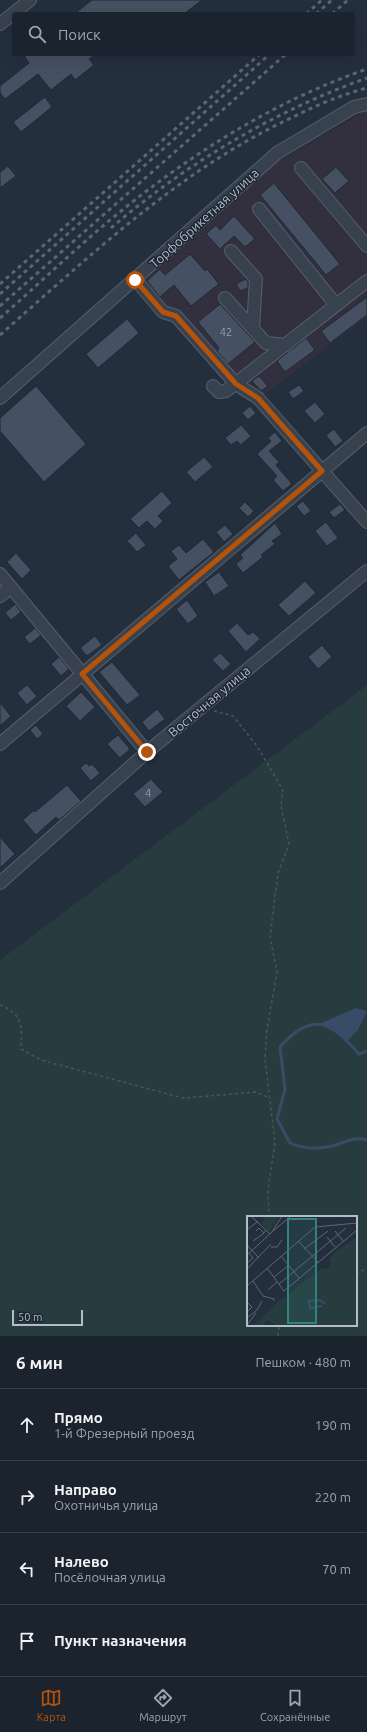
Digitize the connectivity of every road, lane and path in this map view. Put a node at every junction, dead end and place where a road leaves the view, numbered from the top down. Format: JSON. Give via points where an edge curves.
{"nodes":[{"id":1,"x":30,"y":0,"type":"edge"},
{"id":2,"x":15,"y":12,"type":"edge"},
{"id":3,"x":12,"y":14,"type":"edge"},
{"id":4,"x":0,"y":24,"type":"edge"},
{"id":5,"x":367,"y":104,"type":"edge"},
{"id":6,"x":300,"y":168,"type":"dead end"},
{"id":7,"x":259,"y":208,"type":"dead end"},
{"id":8,"x":367,"y":246,"type":"edge"},
{"id":9,"x":231,"y":252,"type":"dead end"},
{"id":10,"x":135,"y":280,"type":"junction"},
{"id":11,"x":367,"y":281,"type":"edge"},
{"id":12,"x":225,"y":298,"type":"dead end"},
{"id":13,"x":336,"y":305,"type":"junction"},
{"id":14,"x":253,"y":328,"type":"junction"},
{"id":15,"x":286,"y":345,"type":"junction"},
{"id":16,"x":236,"y":384,"type":"junction"},
{"id":17,"x":214,"y":386,"type":"dead end"},
{"id":18,"x":0,"y":398,"type":"edge"},
{"id":19,"x":367,"y":433,"type":"edge"},
{"id":20,"x":322,"y":471,"type":"junction"},
{"id":21,"x":367,"y":522,"type":"edge"},
{"id":22,"x":367,"y":571,"type":"edge"},
{"id":23,"x":0,"y":574,"type":"edge"},
{"id":24,"x":10,"y":587,"type":"junction"},
{"id":25,"x":0,"y":596,"type":"edge"},
{"id":26,"x":82,"y":674,"type":"junction"},
{"id":27,"x":200,"y":707,"type":"junction"},
{"id":28,"x":0,"y":744,"type":"edge"},
{"id":29,"x":147,"y":752,"type":"junction"},
{"id":30,"x":0,"y":883,"type":"edge"},
{"id":31,"x":0,"y":1005,"type":"edge"},
{"id":32,"x":268,"y":1097,"type":"junction"},
{"id":33,"x":268,"y":1216,"type":"edge"},
{"id":34,"x":367,"y":1268,"type":"edge"},
{"id":35,"x":357,"y":1273,"type":"edge"},
{"id":36,"x":280,"y":1326,"type":"edge"},
{"id":37,"x":278,"y":1336,"type":"edge"}],
"edges":[{"from":1,"to":2,"type":"street"},
{"from":3,"to":4,"type":"street"},
{"from":5,"to":10,"type":"street","name":"Торфобрикетная улица","via":[[354,107],[277,153]]},
{"from":6,"to":8,"type":"street"},
{"from":7,"to":13,"type":"street"},
{"from":9,"to":14,"type":"street","via":[[256,279]]},
{"from":10,"to":16,"type":"street","via":[[163,312],[176,316]]},
{"from":10,"to":18,"type":"street","name":"Торфобрикетная улица"},
{"from":11,"to":13,"type":"street"},
{"from":12,"to":14,"type":"street"},
{"from":13,"to":15,"type":"street"},
{"from":14,"to":15,"type":"street","via":[[266,343]]},
{"from":15,"to":16,"type":"street"},
{"from":16,"to":17,"type":"street","via":[[226,391],[219,392]]},
{"from":16,"to":20,"type":"street","via":[[258,398]]},
{"from":19,"to":20,"type":"street"},
{"from":20,"to":21,"type":"street"},
{"from":20,"to":26,"type":"street"},
{"from":22,"to":27,"type":"street","name":"Восточная улица"},
{"from":23,"to":24,"type":"street"},
{"from":24,"to":25,"type":"street"},
{"from":24,"to":26,"type":"street"},
{"from":26,"to":28,"type":"street"},
{"from":26,"to":29,"type":"street"},
{"from":27,"to":29,"type":"street","name":"Восточная улица"},
{"from":27,"to":32,"type":"path","via":[[233,716],[257,746],[282,790],[281,805],[289,844],[278,873],[270,937],[277,972],[267,1029],[265,1058]]},
{"from":29,"to":30,"type":"street","name":"Восточная улица"},
{"from":31,"to":32,"type":"path","via":[[13,1010],[22,1026],[21,1049],[41,1060],[182,1098],[255,1092]]},
{"from":32,"to":33,"type":"path","via":[[275,1143],[268,1190]]},
{"from":34,"to":35,"type":"path"},
{"from":36,"to":37,"type":"path"}]}
